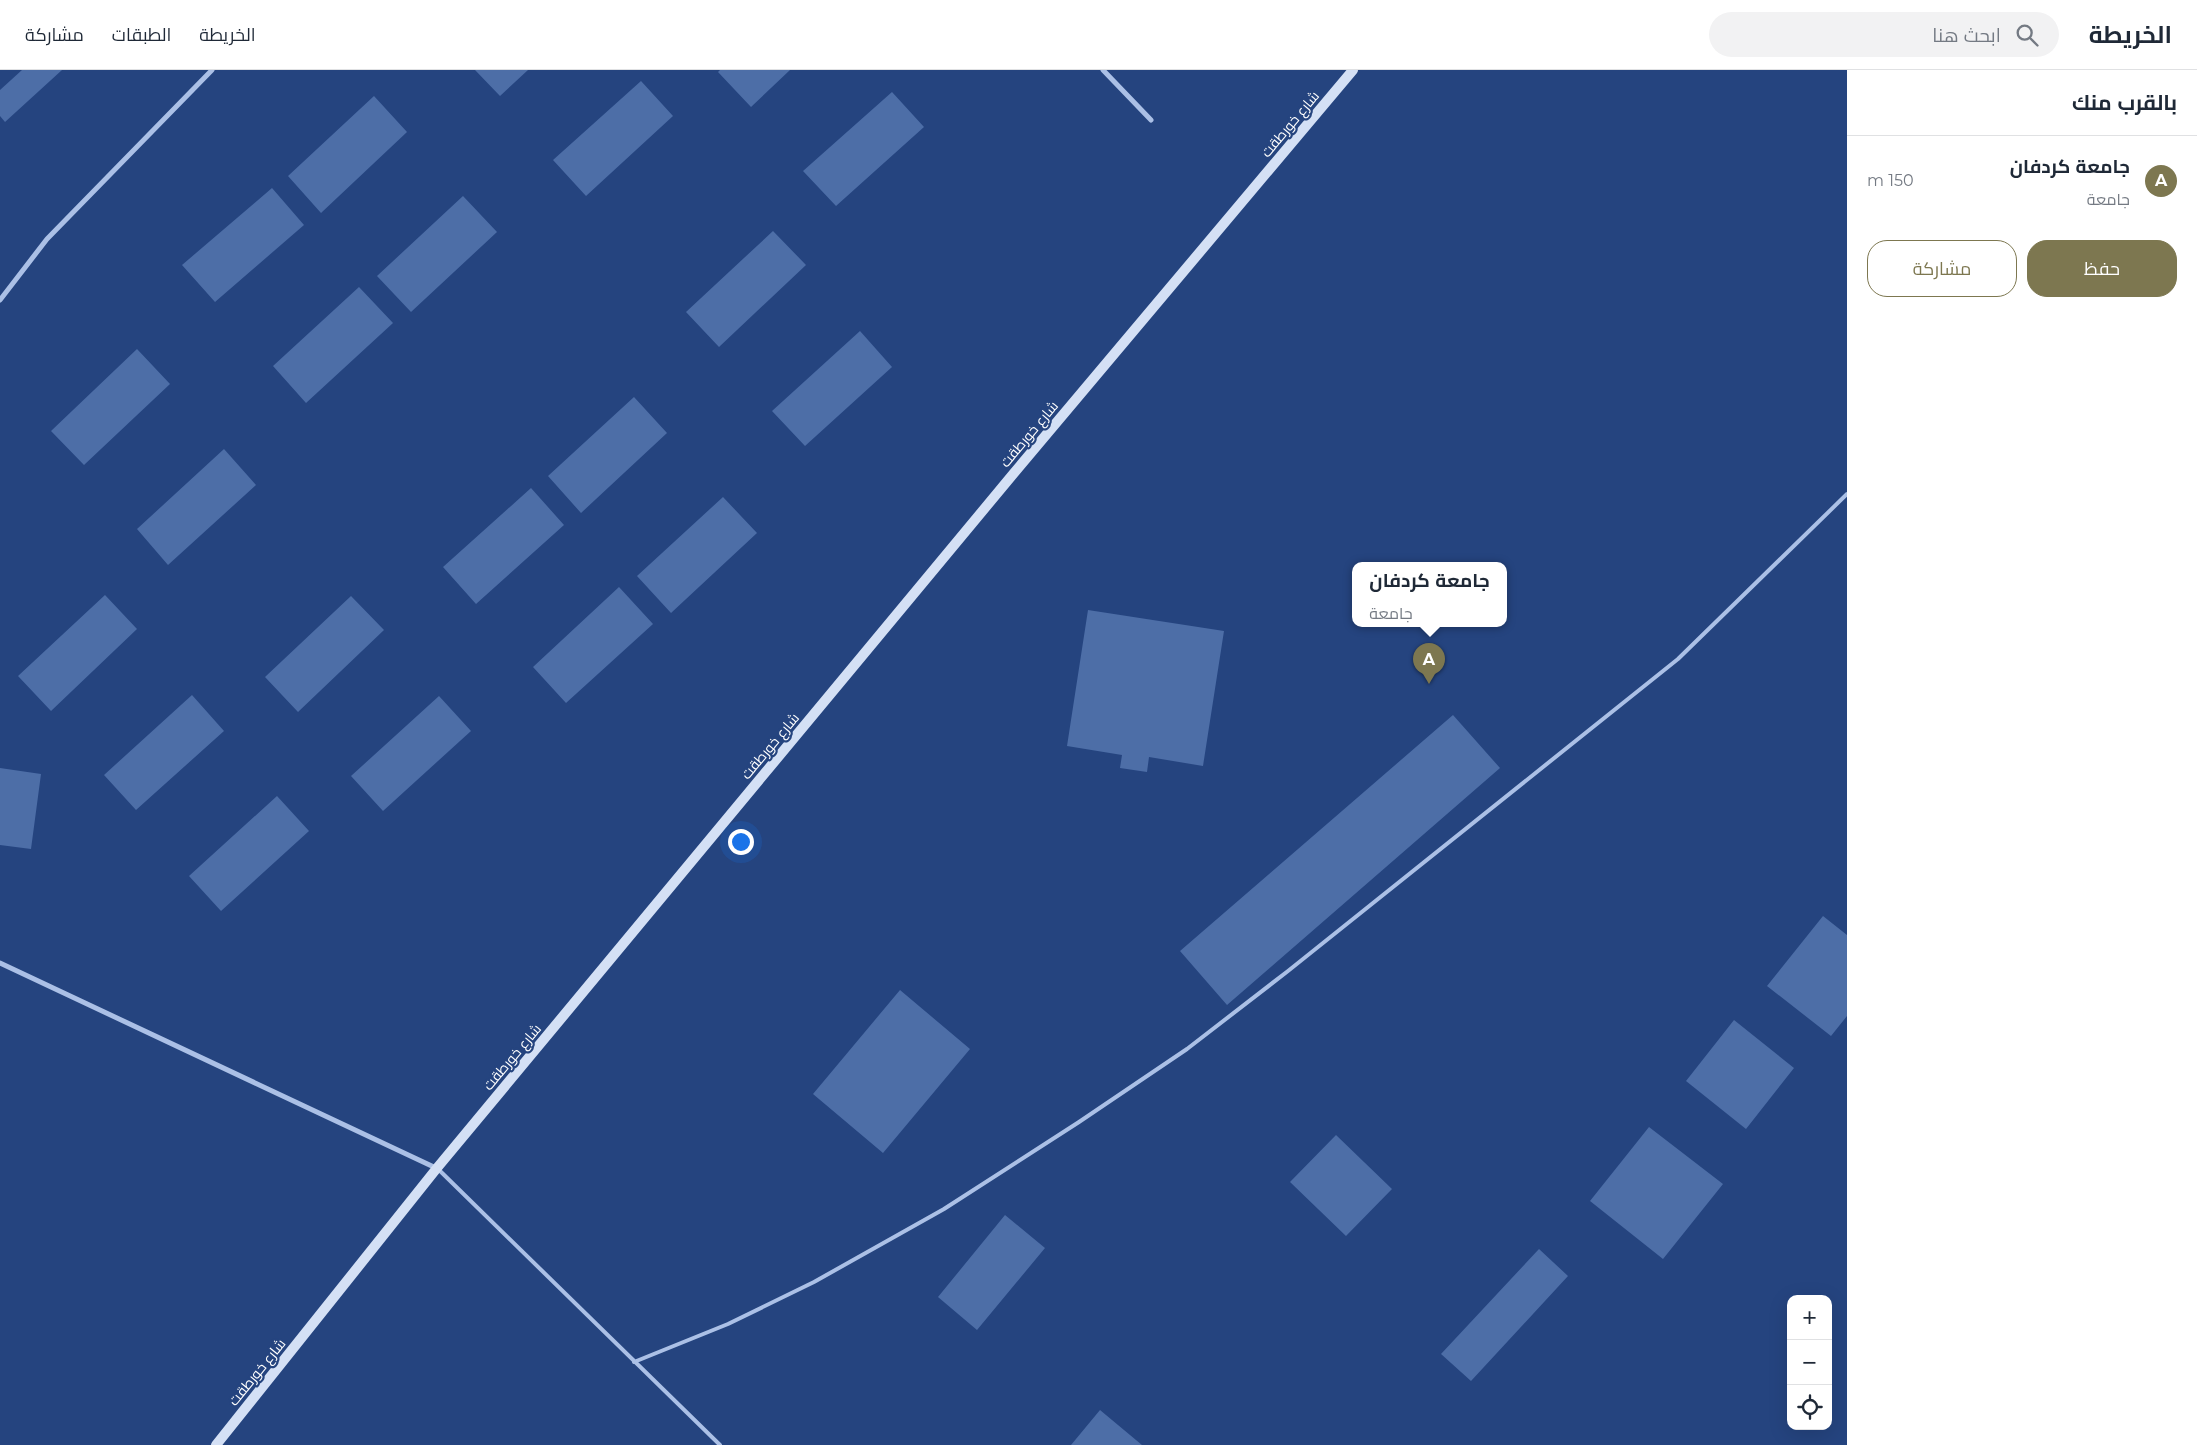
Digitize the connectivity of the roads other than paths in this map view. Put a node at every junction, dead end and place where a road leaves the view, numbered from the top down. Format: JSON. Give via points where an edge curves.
{"nodes":[{"id":1,"x":212,"y":70,"type":"edge"},
{"id":2,"x":1102,"y":70,"type":"edge"},
{"id":3,"x":1353,"y":70,"type":"edge"},
{"id":4,"x":1151,"y":120,"type":"dead end"},
{"id":5,"x":0,"y":300,"type":"edge"},
{"id":6,"x":1847,"y":494,"type":"edge"},
{"id":7,"x":0,"y":963,"type":"edge"},
{"id":8,"x":437,"y":1168,"type":"junction"},
{"id":9,"x":634,"y":1362,"type":"junction"},
{"id":10,"x":216,"y":1445,"type":"edge"},
{"id":11,"x":720,"y":1445,"type":"edge"}],
"edges":[{"from":1,"to":5,"type":"street","via":[[47,239]]},
{"from":2,"to":4,"type":"street"},
{"from":3,"to":8,"type":"street","name":"شارع خورطقت"},
{"from":6,"to":9,"type":"lane","via":[[1678,659],[1187,1049],[944,1209],[814,1282],[728,1324]]},
{"from":7,"to":8,"type":"street"},
{"from":8,"to":9,"type":"lane"},
{"from":8,"to":10,"type":"street","name":"شارع خورطقت"},
{"from":9,"to":11,"type":"lane"}]}
